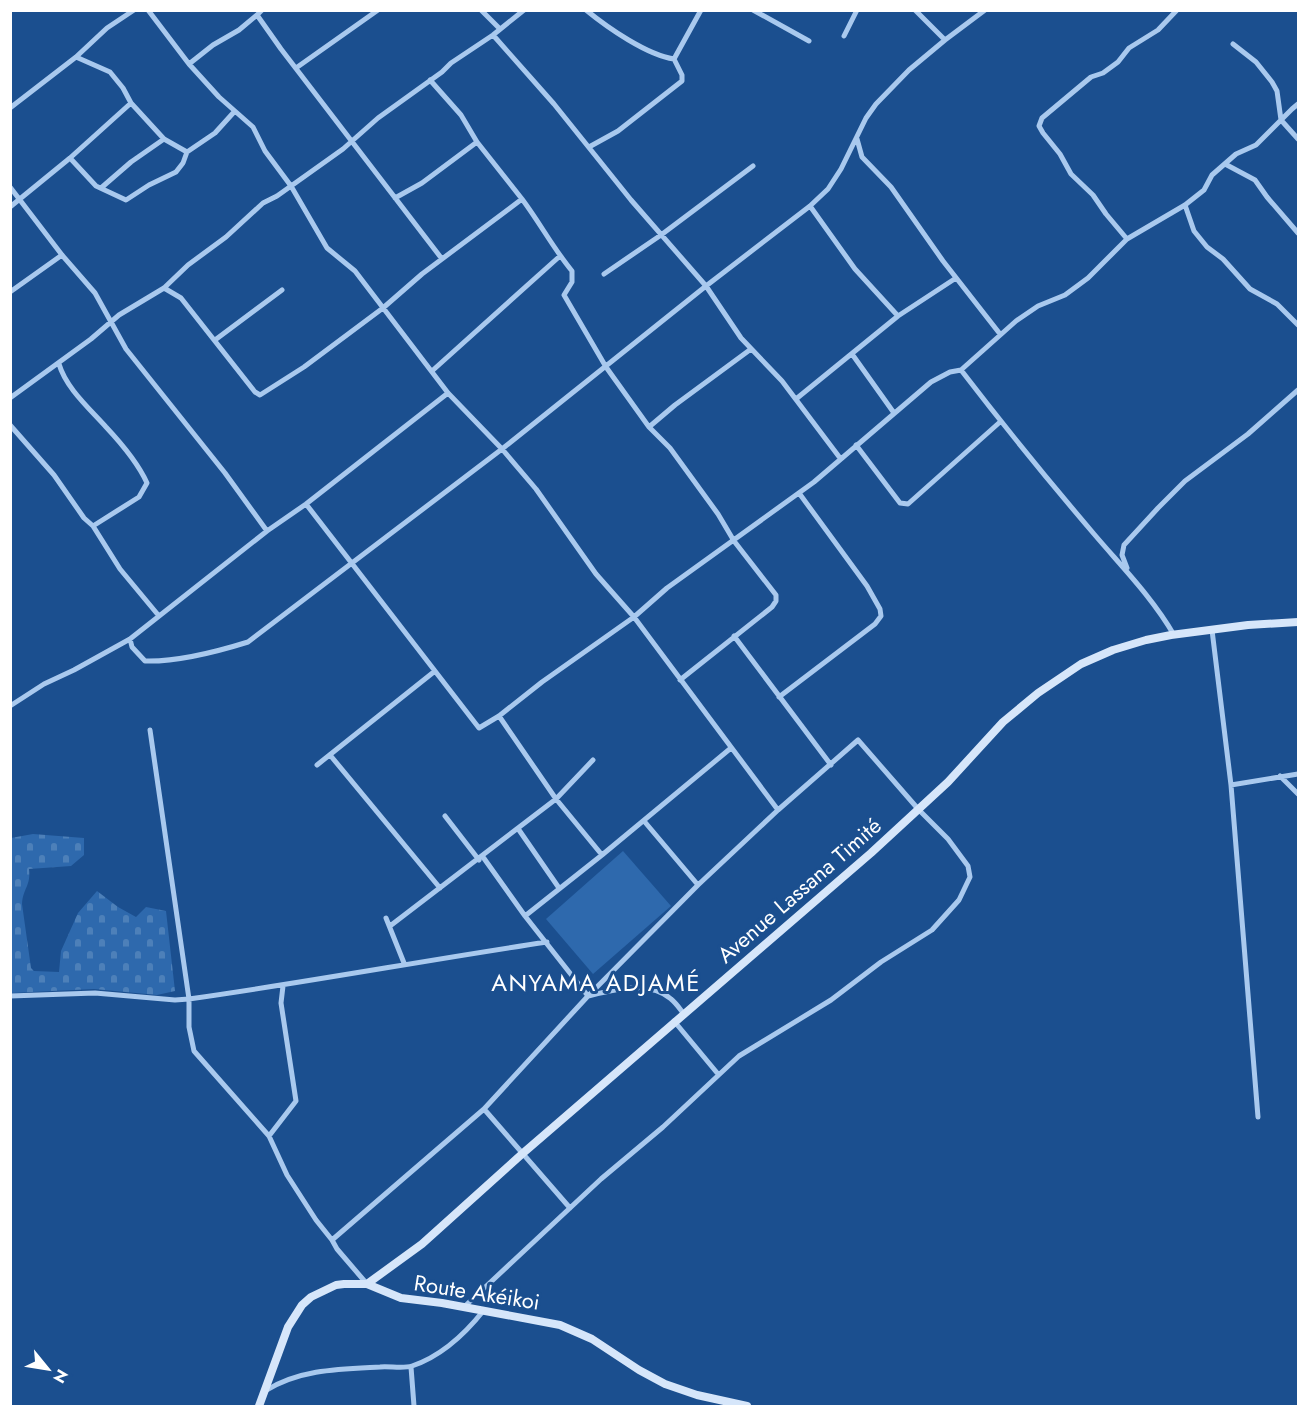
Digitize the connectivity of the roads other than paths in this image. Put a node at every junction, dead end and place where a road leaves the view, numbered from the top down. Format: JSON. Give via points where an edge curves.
{"nodes":[{"id":1,"x":134,"y":10,"type":"edge"},
{"id":2,"x":148,"y":10,"type":"edge"},
{"id":3,"x":378,"y":10,"type":"edge"},
{"id":4,"x":481,"y":10,"type":"edge"},
{"id":5,"x":524,"y":10,"type":"edge"},
{"id":6,"x":586,"y":10,"type":"edge"},
{"id":7,"x":701,"y":10,"type":"edge"},
{"id":8,"x":753,"y":10,"type":"edge"},
{"id":9,"x":857,"y":10,"type":"edge"},
{"id":10,"x":915,"y":10,"type":"edge"},
{"id":11,"x":985,"y":10,"type":"edge"},
{"id":12,"x":1177,"y":10,"type":"edge"},
{"id":13,"x":259,"y":13,"type":"edge"},
{"id":14,"x":500,"y":29,"type":"junction"},
{"id":15,"x":494,"y":35,"type":"junction"},
{"id":16,"x":844,"y":36,"type":"dead end"},
{"id":17,"x":945,"y":40,"type":"junction"},
{"id":18,"x":809,"y":41,"type":"dead end"},
{"id":19,"x":1233,"y":44,"type":"dead end"},
{"id":20,"x":76,"y":57,"type":"junction"},
{"id":21,"x":674,"y":59,"type":"junction"},
{"id":22,"x":189,"y":64,"type":"junction"},
{"id":23,"x":296,"y":68,"type":"junction"},
{"id":24,"x":430,"y":80,"type":"junction"},
{"id":25,"x":131,"y":102,"type":"junction"},
{"id":26,"x":1299,"y":104,"type":"edge"},
{"id":27,"x":10,"y":108,"type":"edge"},
{"id":28,"x":234,"y":111,"type":"junction"},
{"id":29,"x":1281,"y":120,"type":"junction"},
{"id":30,"x":856,"y":138,"type":"junction"},
{"id":31,"x":164,"y":139,"type":"junction"},
{"id":32,"x":1299,"y":139,"type":"edge"},
{"id":33,"x":352,"y":142,"type":"junction"},
{"id":34,"x":477,"y":142,"type":"junction"},
{"id":35,"x":589,"y":147,"type":"junction"},
{"id":36,"x":187,"y":152,"type":"junction"},
{"id":37,"x":70,"y":158,"type":"junction"},
{"id":38,"x":1225,"y":164,"type":"junction"},
{"id":39,"x":753,"y":166,"type":"dead end"},
{"id":40,"x":291,"y":186,"type":"junction"},
{"id":41,"x":10,"y":187,"type":"edge"},
{"id":42,"x":101,"y":188,"type":"junction"},
{"id":43,"x":395,"y":198,"type":"junction"},
{"id":44,"x":20,"y":199,"type":"junction"},
{"id":45,"x":522,"y":199,"type":"junction"},
{"id":46,"x":1185,"y":205,"type":"junction"},
{"id":47,"x":10,"y":207,"type":"edge"},
{"id":48,"x":810,"y":207,"type":"junction"},
{"id":49,"x":1299,"y":233,"type":"edge"},
{"id":50,"x":661,"y":235,"type":"junction"},
{"id":51,"x":1127,"y":239,"type":"junction"},
{"id":52,"x":62,"y":255,"type":"junction"},
{"id":53,"x":560,"y":256,"type":"junction"},
{"id":54,"x":442,"y":259,"type":"junction"},
{"id":55,"x":604,"y":274,"type":"dead end"},
{"id":56,"x":956,"y":278,"type":"junction"},
{"id":57,"x":706,"y":286,"type":"junction"},
{"id":58,"x":164,"y":288,"type":"junction"},
{"id":59,"x":282,"y":290,"type":"dead end"},
{"id":60,"x":10,"y":292,"type":"edge"},
{"id":61,"x":383,"y":308,"type":"junction"},
{"id":62,"x":898,"y":316,"type":"junction"},
{"id":63,"x":111,"y":321,"type":"junction"},
{"id":64,"x":1299,"y":325,"type":"edge"},
{"id":65,"x":1000,"y":334,"type":"junction"},
{"id":66,"x":215,"y":340,"type":"junction"},
{"id":67,"x":751,"y":349,"type":"junction"},
{"id":68,"x":852,"y":354,"type":"junction"},
{"id":69,"x":59,"y":364,"type":"junction"},
{"id":70,"x":606,"y":367,"type":"junction"},
{"id":71,"x":961,"y":370,"type":"junction"},
{"id":72,"x":432,"y":371,"type":"junction"},
{"id":73,"x":1299,"y":390,"type":"edge"},
{"id":74,"x":448,"y":393,"type":"junction"},
{"id":75,"x":10,"y":398,"type":"edge"},
{"id":76,"x":796,"y":399,"type":"junction"},
{"id":77,"x":894,"y":413,"type":"junction"},
{"id":78,"x":1000,"y":422,"type":"junction"},
{"id":79,"x":10,"y":425,"type":"edge"},
{"id":80,"x":649,"y":427,"type":"junction"},
{"id":81,"x":856,"y":445,"type":"junction"},
{"id":82,"x":502,"y":449,"type":"junction"},
{"id":83,"x":840,"y":458,"type":"junction"},
{"id":84,"x":798,"y":493,"type":"junction"},
{"id":85,"x":306,"y":504,"type":"junction"},
{"id":86,"x":93,"y":525,"type":"junction"},
{"id":87,"x":267,"y":531,"type":"junction"},
{"id":88,"x":734,"y":541,"type":"junction"},
{"id":89,"x":352,"y":564,"type":"junction"},
{"id":90,"x":1130,"y":575,"type":"junction"},
{"id":91,"x":159,"y":616,"type":"junction"},
{"id":92,"x":634,"y":617,"type":"junction"},
{"id":93,"x":1299,"y":622,"type":"edge"},
{"id":94,"x":1212,"y":630,"type":"junction"},
{"id":95,"x":1174,"y":635,"type":"junction"},
{"id":96,"x":734,"y":636,"type":"junction"},
{"id":97,"x":130,"y":639,"type":"junction"},
{"id":98,"x":435,"y":671,"type":"junction"},
{"id":99,"x":680,"y":680,"type":"junction"},
{"id":100,"x":779,"y":697,"type":"junction"},
{"id":101,"x":10,"y":706,"type":"edge"},
{"id":102,"x":499,"y":716,"type":"junction"},
{"id":103,"x":150,"y":730,"type":"dead end"},
{"id":104,"x":731,"y":748,"type":"junction"},
{"id":105,"x":330,"y":755,"type":"junction"},
{"id":106,"x":593,"y":760,"type":"dead end"},
{"id":107,"x":318,"y":765,"type":"dead end"},
{"id":108,"x":831,"y":765,"type":"junction"},
{"id":109,"x":1299,"y":774,"type":"edge"},
{"id":110,"x":1280,"y":776,"type":"junction"},
{"id":111,"x":1231,"y":786,"type":"junction"},
{"id":112,"x":1299,"y":794,"type":"edge"},
{"id":113,"x":556,"y":800,"type":"junction"},
{"id":114,"x":778,"y":810,"type":"junction"},
{"id":115,"x":919,"y":810,"type":"junction"},
{"id":116,"x":445,"y":816,"type":"dead end"},
{"id":117,"x":644,"y":821,"type":"junction"},
{"id":118,"x":519,"y":830,"type":"junction"},
{"id":119,"x":602,"y":855,"type":"junction"},
{"id":120,"x":481,"y":859,"type":"junction"},
{"id":121,"x":698,"y":885,"type":"junction"},
{"id":122,"x":440,"y":888,"type":"junction"},
{"id":123,"x":559,"y":888,"type":"junction"},
{"id":124,"x":525,"y":916,"type":"junction"},
{"id":125,"x":386,"y":918,"type":"dead end"},
{"id":126,"x":390,"y":926,"type":"junction"},
{"id":127,"x":547,"y":942,"type":"junction"},
{"id":128,"x":404,"y":963,"type":"junction"},
{"id":129,"x":283,"y":986,"type":"junction"},
{"id":130,"x":10,"y":996,"type":"edge"},
{"id":131,"x":588,"y":996,"type":"junction"},
{"id":132,"x":189,"y":999,"type":"junction"},
{"id":133,"x":684,"y":1014,"type":"junction"},
{"id":134,"x":674,"y":1022,"type":"junction"},
{"id":135,"x":718,"y":1074,"type":"junction"},
{"id":136,"x":484,"y":1109,"type":"junction"},
{"id":137,"x":1258,"y":1117,"type":"dead end"},
{"id":138,"x":269,"y":1136,"type":"junction"},
{"id":139,"x":522,"y":1154,"type":"junction"},
{"id":140,"x":570,"y":1208,"type":"junction"},
{"id":141,"x":332,"y":1240,"type":"junction"},
{"id":142,"x":367,"y":1284,"type":"junction"},
{"id":143,"x":464,"y":1307,"type":"junction"},
{"id":144,"x":484,"y":1310,"type":"junction"},
{"id":145,"x":411,"y":1367,"type":"junction"},
{"id":146,"x":265,"y":1391,"type":"junction"},
{"id":147,"x":259,"y":1407,"type":"edge"},
{"id":148,"x":414,"y":1407,"type":"edge"},
{"id":149,"x":747,"y":1407,"type":"edge"}],
"edges":[{"from":1,"to":20,"type":"street","via":[[107,28]]},
{"from":2,"to":22,"type":"street"},
{"from":3,"to":23,"type":"street"},
{"from":4,"to":14,"type":"street"},
{"from":5,"to":14,"type":"street"},
{"from":6,"to":21,"type":"street","via":[[652,52]]},
{"from":7,"to":21,"type":"street"},
{"from":8,"to":18,"type":"street"},
{"from":9,"to":16,"type":"street"},
{"from":10,"to":17,"type":"street"},
{"from":11,"to":17,"type":"street"},
{"from":12,"to":51,"type":"street","via":[[1158,30],[1129,48],[1118,62],[1091,77],[1042,118],[1039,126],[1071,174]]},
{"from":13,"to":22,"type":"street"},
{"from":13,"to":23,"type":"street"},
{"from":14,"to":15,"type":"street"},
{"from":15,"to":24,"type":"street"},
{"from":15,"to":35,"type":"street"},
{"from":17,"to":30,"type":"street","via":[[876,104]]},
{"from":19,"to":29,"type":"street","via":[[1256,62],[1272,82]]},
{"from":20,"to":25,"type":"street","via":[[110,72]]},
{"from":20,"to":27,"type":"street"},
{"from":21,"to":35,"type":"street","via":[[682,81],[618,131]]},
{"from":22,"to":28,"type":"street"},
{"from":23,"to":33,"type":"street"},
{"from":24,"to":33,"type":"street"},
{"from":24,"to":34,"type":"street","via":[[465,121]]},
{"from":25,"to":31,"type":"street"},
{"from":25,"to":37,"type":"street"},
{"from":26,"to":29,"type":"street"},
{"from":28,"to":36,"type":"street","via":[[215,133]]},
{"from":28,"to":40,"type":"street","via":[[253,127]]},
{"from":29,"to":32,"type":"street"},
{"from":29,"to":38,"type":"street","via":[[1256,145]]},
{"from":30,"to":48,"type":"street","via":[[828,189]]},
{"from":30,"to":56,"type":"street","via":[[862,157],[891,187]]},
{"from":31,"to":36,"type":"street"},
{"from":31,"to":42,"type":"street"},
{"from":33,"to":40,"type":"street"},
{"from":33,"to":43,"type":"street"},
{"from":34,"to":43,"type":"street"},
{"from":34,"to":45,"type":"street"},
{"from":35,"to":50,"type":"street"},
{"from":36,"to":42,"type":"street","via":[[176,172],[126,200]]},
{"from":37,"to":42,"type":"street"},
{"from":37,"to":44,"type":"street"},
{"from":38,"to":46,"type":"street","via":[[1212,175],[1204,190]]},
{"from":38,"to":49,"type":"street","via":[[1255,180]]},
{"from":39,"to":50,"type":"street"},
{"from":40,"to":58,"type":"street","via":[[263,204]]},
{"from":40,"to":61,"type":"street","via":[[327,248],[355,272]]},
{"from":41,"to":44,"type":"street"},
{"from":43,"to":54,"type":"street"},
{"from":44,"to":47,"type":"street"},
{"from":44,"to":52,"type":"street"},
{"from":45,"to":53,"type":"street"},
{"from":45,"to":54,"type":"street"},
{"from":46,"to":51,"type":"street"},
{"from":46,"to":64,"type":"street","via":[[1194,231],[1207,248],[1223,259],[1250,289],[1277,304]]},
{"from":48,"to":57,"type":"street"},
{"from":48,"to":62,"type":"street","via":[[847,258]]},
{"from":50,"to":55,"type":"street"},
{"from":50,"to":57,"type":"street"},
{"from":51,"to":65,"type":"street","via":[[1065,296],[1028,312]]},
{"from":52,"to":60,"type":"street"},
{"from":52,"to":63,"type":"street","via":[[95,293]]},
{"from":53,"to":70,"type":"street","via":[[572,271],[572,282],[564,295]]},
{"from":53,"to":72,"type":"street"},
{"from":54,"to":61,"type":"street"},
{"from":56,"to":62,"type":"street"},
{"from":56,"to":65,"type":"street"},
{"from":57,"to":67,"type":"street"},
{"from":57,"to":70,"type":"street"},
{"from":58,"to":63,"type":"street"},
{"from":58,"to":66,"type":"street","via":[[181,298]]},
{"from":59,"to":66,"type":"street"},
{"from":61,"to":66,"type":"street","via":[[260,395]]},
{"from":61,"to":72,"type":"street"},
{"from":62,"to":68,"type":"street"},
{"from":63,"to":69,"type":"street"},
{"from":63,"to":87,"type":"street","via":[[126,349]]},
{"from":65,"to":71,"type":"street"},
{"from":67,"to":76,"type":"street"},
{"from":67,"to":80,"type":"street"},
{"from":68,"to":76,"type":"street"},
{"from":68,"to":77,"type":"street"},
{"from":69,"to":75,"type":"street"},
{"from":69,"to":86,"type":"street","via":[[87,408],[114,436],[147,483],[139,497]]},
{"from":70,"to":80,"type":"street"},
{"from":70,"to":82,"type":"street"},
{"from":71,"to":77,"type":"street","via":[[941,376]]},
{"from":71,"to":78,"type":"street"},
{"from":72,"to":74,"type":"street"},
{"from":73,"to":90,"type":"street","via":[[1185,481],[1129,539],[1122,550]]},
{"from":74,"to":82,"type":"street"},
{"from":74,"to":85,"type":"street"},
{"from":76,"to":83,"type":"street"},
{"from":77,"to":81,"type":"street"},
{"from":78,"to":81,"type":"street","via":[[908,504],[900,504]]},
{"from":78,"to":90,"type":"street"},
{"from":79,"to":86,"type":"street"},
{"from":80,"to":88,"type":"street","via":[[670,448]]},
{"from":81,"to":83,"type":"street"},
{"from":82,"to":89,"type":"street"},
{"from":82,"to":92,"type":"street","via":[[536,489],[596,574]]},
{"from":83,"to":84,"type":"street"},
{"from":84,"to":88,"type":"street"},
{"from":84,"to":100,"type":"street","via":[[867,585],[881,616]]},
{"from":85,"to":87,"type":"street"},
{"from":85,"to":89,"type":"street"},
{"from":86,"to":91,"type":"street","via":[[120,569]]},
{"from":87,"to":91,"type":"street"},
{"from":88,"to":92,"type":"street","via":[[667,588]]},
{"from":88,"to":96,"type":"street","via":[[776,595],[772,607]]},
{"from":89,"to":97,"type":"street","via":[[248,642],[157,662],[145,661]]},
{"from":89,"to":98,"type":"street"},
{"from":90,"to":95,"type":"street"},
{"from":91,"to":97,"type":"street"},
{"from":92,"to":99,"type":"street"},
{"from":92,"to":102,"type":"street"},
{"from":93,"to":94,"type":"street","name":"Avenue Lassana Timité"},
{"from":94,"to":95,"type":"street","name":"Avenue Lassana Timité"},
{"from":94,"to":111,"type":"street"},
{"from":95,"to":115,"type":"street","name":"Avenue Lassana Timité","via":[[1113,650],[1062,676],[1004,722]]},
{"from":96,"to":99,"type":"street"},
{"from":96,"to":100,"type":"street"},
{"from":97,"to":101,"type":"street"},
{"from":98,"to":102,"type":"street","via":[[479,728]]},
{"from":98,"to":105,"type":"street"},
{"from":99,"to":104,"type":"street"},
{"from":100,"to":108,"type":"street"},
{"from":102,"to":113,"type":"street"},
{"from":103,"to":132,"type":"street"},
{"from":104,"to":114,"type":"street"},
{"from":104,"to":117,"type":"street"},
{"from":105,"to":107,"type":"street"},
{"from":105,"to":122,"type":"street"},
{"from":106,"to":113,"type":"street"},
{"from":108,"to":114,"type":"street"},
{"from":108,"to":115,"type":"street","via":[[858,740]]},
{"from":109,"to":110,"type":"street"},
{"from":110,"to":111,"type":"street"},
{"from":110,"to":112,"type":"street"},
{"from":111,"to":137,"type":"street"},
{"from":113,"to":118,"type":"street"},
{"from":113,"to":119,"type":"street"},
{"from":114,"to":121,"type":"street"},
{"from":115,"to":133,"type":"street","name":"Avenue Lassana Timité"},
{"from":115,"to":135,"type":"street","via":[[948,839],[970,870],[959,900],[932,930],[831,1000],[739,1056]]},
{"from":116,"to":120,"type":"street"},
{"from":117,"to":119,"type":"street"},
{"from":117,"to":121,"type":"street"},
{"from":118,"to":120,"type":"street"},
{"from":118,"to":123,"type":"street"},
{"from":119,"to":123,"type":"street"},
{"from":120,"to":122,"type":"street"},
{"from":120,"to":124,"type":"street"},
{"from":121,"to":131,"type":"street"},
{"from":122,"to":126,"type":"street"},
{"from":123,"to":124,"type":"street"},
{"from":124,"to":127,"type":"street"},
{"from":125,"to":126,"type":"street"},
{"from":126,"to":128,"type":"street"},
{"from":127,"to":128,"type":"street"},
{"from":127,"to":131,"type":"street"},
{"from":128,"to":129,"type":"street"},
{"from":129,"to":132,"type":"street"},
{"from":129,"to":138,"type":"street","via":[[281,1003],[296,1101]]},
{"from":130,"to":132,"type":"street","via":[[94,993]]},
{"from":131,"to":133,"type":"street","via":[[614,990],[652,990],[670,998]]},
{"from":131,"to":136,"type":"street"},
{"from":132,"to":138,"type":"street","via":[[194,1051]]},
{"from":133,"to":134,"type":"street","name":"Avenue Lassana Timité"},
{"from":134,"to":135,"type":"street"},
{"from":134,"to":139,"type":"street","name":"Avenue Lassana Timité"},
{"from":135,"to":140,"type":"street"},
{"from":136,"to":139,"type":"street"},
{"from":136,"to":141,"type":"street"},
{"from":138,"to":141,"type":"street","via":[[287,1175]]},
{"from":139,"to":140,"type":"street"},
{"from":139,"to":142,"type":"street","name":"Avenue Lassana Timité","via":[[422,1244]]},
{"from":140,"to":143,"type":"street"},
{"from":141,"to":142,"type":"street"},
{"from":142,"to":143,"type":"street","name":"Route Akéikoi","via":[[401,1298]]},
{"from":142,"to":146,"type":"street","name":"Route Akéikoi","via":[[336,1285],[302,1305],[288,1327]]},
{"from":143,"to":144,"type":"street","name":"Route Akéikoi"},
{"from":144,"to":145,"type":"street","via":[[466,1332],[441,1352]]},
{"from":144,"to":149,"type":"street","name":"Route Akéikoi","via":[[560,1325],[592,1339],[665,1384]]},
{"from":145,"to":146,"type":"street","via":[[315,1371],[288,1378]]},
{"from":145,"to":148,"type":"street"},
{"from":146,"to":147,"type":"street","name":"Route Akéikoi"}]}
